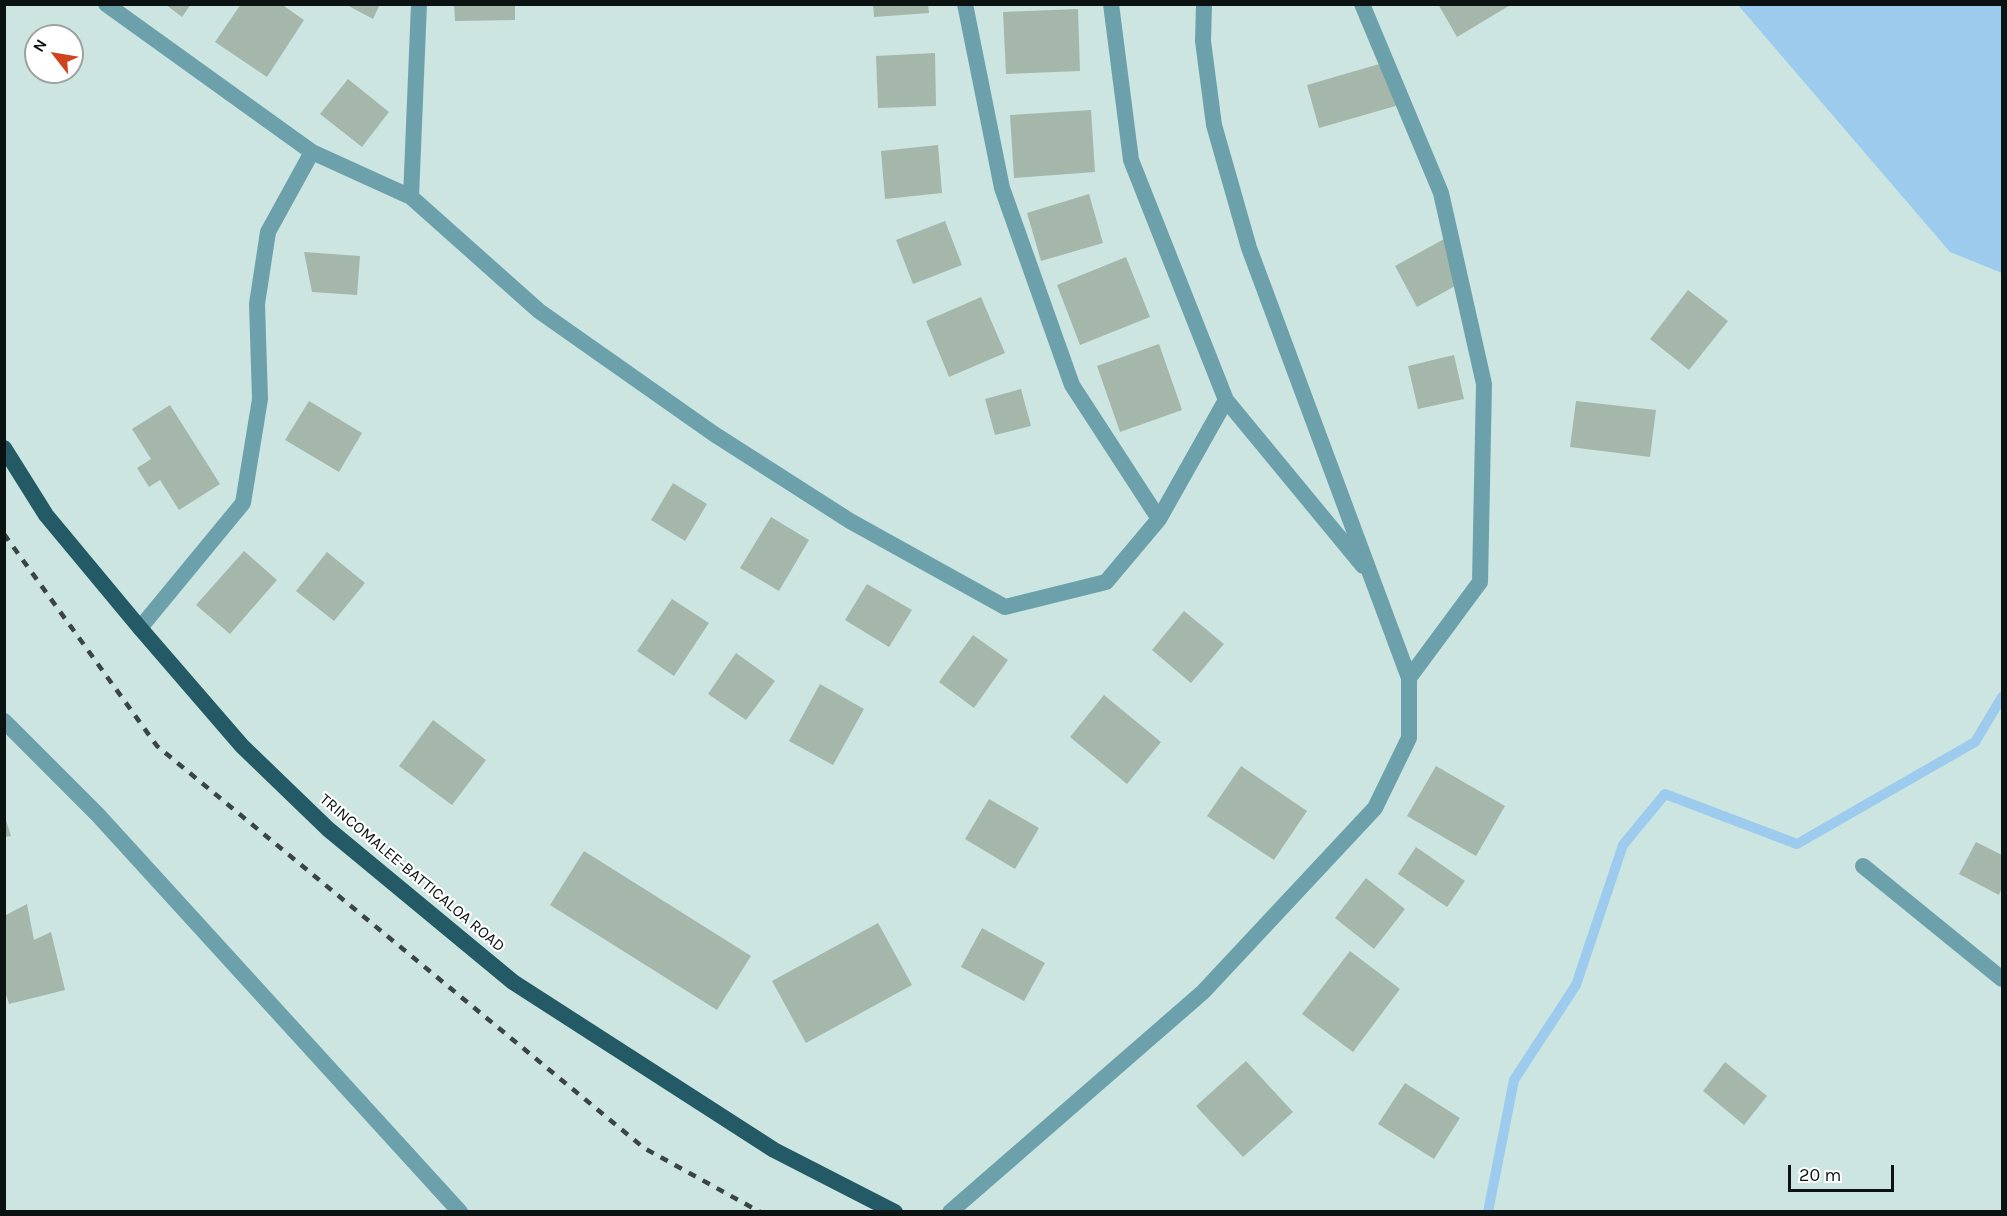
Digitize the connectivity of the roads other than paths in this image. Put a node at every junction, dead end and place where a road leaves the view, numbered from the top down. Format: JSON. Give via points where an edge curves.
{"nodes":[{"id":1,"x":106,"y":4,"type":"edge"},
{"id":2,"x":420,"y":4,"type":"edge"},
{"id":3,"x":965,"y":4,"type":"edge"},
{"id":4,"x":1111,"y":4,"type":"edge"},
{"id":5,"x":1204,"y":4,"type":"edge"},
{"id":6,"x":1362,"y":4,"type":"edge"},
{"id":7,"x":312,"y":152,"type":"junction"},
{"id":8,"x":411,"y":197,"type":"junction"},
{"id":9,"x":1226,"y":400,"type":"junction"},
{"id":10,"x":4,"y":448,"type":"edge"},
{"id":11,"x":1159,"y":519,"type":"junction"},
{"id":12,"x":1371,"y":576,"type":"junction"},
{"id":13,"x":140,"y":628,"type":"junction"},
{"id":14,"x":1409,"y":678,"type":"junction"},
{"id":15,"x":4,"y":721,"type":"edge"},
{"id":16,"x":1863,"y":866,"type":"dead end"},
{"id":17,"x":2002,"y":979,"type":"edge"},
{"id":18,"x":460,"y":1212,"type":"edge"},
{"id":19,"x":895,"y":1212,"type":"edge"},
{"id":20,"x":950,"y":1212,"type":"edge"}],
"edges":[{"from":1,"to":7,"type":"street"},
{"from":2,"to":8,"type":"street"},
{"from":3,"to":11,"type":"street","via":[[1002,188],[1072,385]]},
{"from":4,"to":9,"type":"street","via":[[1131,160]]},
{"from":5,"to":12,"type":"street","via":[[1203,41],[1214,125],[1249,248]]},
{"from":6,"to":14,"type":"street","via":[[1440,193],[1484,384],[1480,582]]},
{"from":7,"to":8,"type":"street"},
{"from":7,"to":13,"type":"street","via":[[268,232],[257,304],[260,399],[243,503]]},
{"from":8,"to":11,"type":"street","via":[[539,311],[714,434],[850,521],[1005,607],[1106,582]]},
{"from":9,"to":11,"type":"street"},
{"from":9,"to":12,"type":"street"},
{"from":10,"to":13,"type":"highway","name":"TRINCOMALEE-BATTICALOA ROAD","via":[[46,515]]},
{"from":12,"to":14,"type":"street"},
{"from":13,"to":19,"type":"highway","name":"TRINCOMALEE-BATTICALOA ROAD","via":[[242,746],[328,829],[513,982],[774,1150]]},
{"from":14,"to":20,"type":"street","via":[[1409,738],[1375,808],[1203,992]]},
{"from":15,"to":18,"type":"street","via":[[98,814]]},
{"from":16,"to":17,"type":"street"}]}
